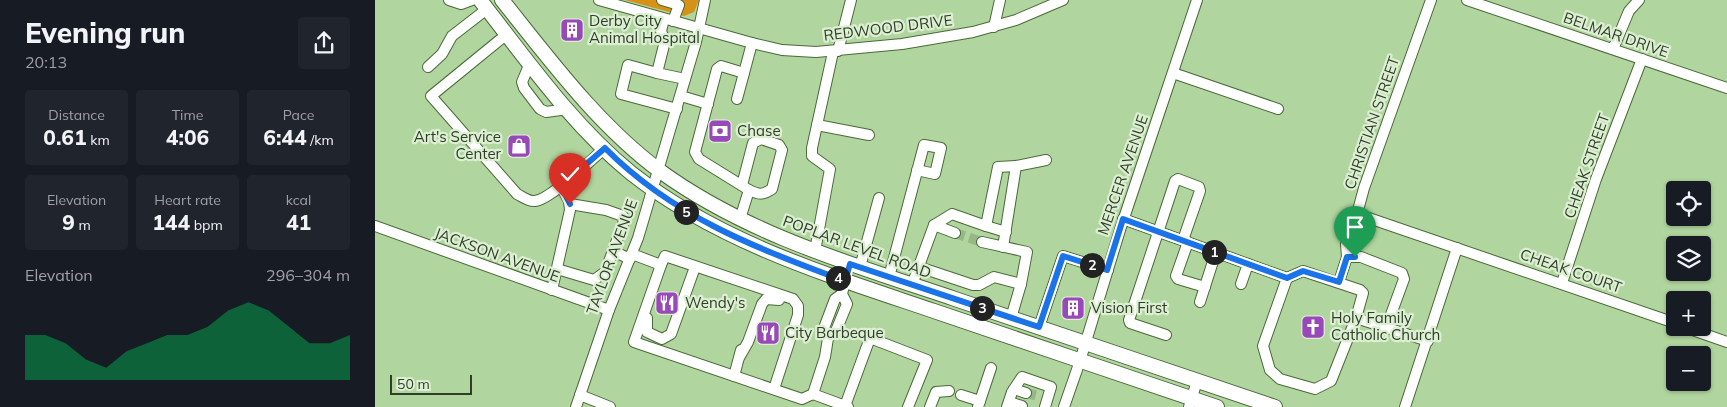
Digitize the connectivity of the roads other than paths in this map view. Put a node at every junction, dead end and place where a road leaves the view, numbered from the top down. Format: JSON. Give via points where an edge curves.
{"nodes":[{"id":1,"x":449,"y":0,"type":"edge"},
{"id":2,"x":473,"y":0,"type":"edge"},
{"id":3,"x":502,"y":0,"type":"edge"},
{"id":4,"x":599,"y":0,"type":"edge"},
{"id":5,"x":662,"y":0,"type":"edge"},
{"id":6,"x":705,"y":0,"type":"edge"},
{"id":7,"x":851,"y":0,"type":"edge"},
{"id":8,"x":1000,"y":0,"type":"edge"},
{"id":9,"x":1063,"y":0,"type":"edge"},
{"id":10,"x":1197,"y":0,"type":"edge"},
{"id":11,"x":1431,"y":0,"type":"edge"},
{"id":12,"x":1467,"y":0,"type":"edge"},
{"id":13,"x":1639,"y":0,"type":"edge"},
{"id":14,"x":484,"y":4,"type":"edge"},
{"id":15,"x":669,"y":20,"type":"junction"},
{"id":16,"x":994,"y":26,"type":"junction"},
{"id":17,"x":699,"y":28,"type":"junction"},
{"id":18,"x":507,"y":34,"type":"junction"},
{"id":19,"x":752,"y":44,"type":"junction"},
{"id":20,"x":1613,"y":49,"type":"junction"},
{"id":21,"x":836,"y":52,"type":"junction"},
{"id":22,"x":1642,"y":59,"type":"junction"},
{"id":23,"x":530,"y":63,"type":"junction"},
{"id":24,"x":429,"y":67,"type":"dead end"},
{"id":25,"x":657,"y":73,"type":"junction"},
{"id":26,"x":744,"y":73,"type":"junction"},
{"id":27,"x":1173,"y":73,"type":"junction"},
{"id":28,"x":685,"y":80,"type":"junction"},
{"id":29,"x":1727,"y":88,"type":"edge"},
{"id":30,"x":681,"y":96,"type":"junction"},
{"id":31,"x":737,"y":99,"type":"dead end"},
{"id":32,"x":708,"y":104,"type":"junction"},
{"id":33,"x":567,"y":109,"type":"junction"},
{"id":34,"x":677,"y":109,"type":"junction"},
{"id":35,"x":1279,"y":109,"type":"dead end"},
{"id":36,"x":817,"y":125,"type":"junction"},
{"id":37,"x":869,"y":135,"type":"dead end"},
{"id":38,"x":605,"y":148,"type":"junction"},
{"id":39,"x":1046,"y":160,"type":"dead end"},
{"id":40,"x":1016,"y":166,"type":"junction"},
{"id":41,"x":659,"y":170,"type":"junction"},
{"id":42,"x":917,"y":170,"type":"dead end"},
{"id":43,"x":561,"y":186,"type":"junction"},
{"id":44,"x":746,"y":187,"type":"junction"},
{"id":45,"x":652,"y":188,"type":"junction"},
{"id":46,"x":879,"y":198,"type":"dead end"},
{"id":47,"x":570,"y":204,"type":"junction"},
{"id":48,"x":1357,"y":214,"type":"junction"},
{"id":49,"x":740,"y":219,"type":"junction"},
{"id":50,"x":1123,"y":219,"type":"junction"},
{"id":51,"x":934,"y":225,"type":"junction"},
{"id":52,"x":375,"y":226,"type":"edge"},
{"id":53,"x":987,"y":226,"type":"junction"},
{"id":54,"x":1006,"y":232,"type":"junction"},
{"id":55,"x":1158,"y":232,"type":"junction"},
{"id":56,"x":955,"y":233,"type":"tunnel mouth"},
{"id":57,"x":1186,"y":241,"type":"junction"},
{"id":58,"x":982,"y":242,"type":"tunnel mouth"},
{"id":59,"x":1003,"y":247,"type":"junction"},
{"id":60,"x":1457,"y":248,"type":"junction"},
{"id":61,"x":613,"y":251,"type":"junction"},
{"id":62,"x":815,"y":251,"type":"junction"},
{"id":63,"x":1216,"y":252,"type":"junction"},
{"id":64,"x":631,"y":256,"type":"junction"},
{"id":65,"x":1347,"y":257,"type":"junction"},
{"id":66,"x":1248,"y":264,"type":"junction"},
{"id":67,"x":661,"y":265,"type":"junction"},
{"id":68,"x":855,"y":265,"type":"junction"},
{"id":69,"x":919,"y":266,"type":"junction"},
{"id":70,"x":695,"y":267,"type":"junction"},
{"id":71,"x":557,"y":269,"type":"junction"},
{"id":72,"x":1107,"y":270,"type":"junction"},
{"id":73,"x":889,"y":277,"type":"junction"},
{"id":74,"x":1287,"y":278,"type":"junction"},
{"id":75,"x":1339,"y":282,"type":"junction"},
{"id":76,"x":1562,"y":283,"type":"junction"},
{"id":77,"x":1021,"y":284,"type":"junction"},
{"id":78,"x":1241,"y":284,"type":"dead end"},
{"id":79,"x":912,"y":285,"type":"junction"},
{"id":80,"x":844,"y":287,"type":"junction"},
{"id":81,"x":1205,"y":287,"type":"junction"},
{"id":82,"x":552,"y":290,"type":"junction"},
{"id":83,"x":761,"y":290,"type":"junction"},
{"id":84,"x":1200,"y":302,"type":"dead end"},
{"id":85,"x":609,"y":310,"type":"junction"},
{"id":86,"x":798,"y":315,"type":"junction"},
{"id":87,"x":1011,"y":318,"type":"junction"},
{"id":88,"x":1356,"y":318,"type":"junction"},
{"id":89,"x":1666,"y":320,"type":"edge"},
{"id":90,"x":1039,"y":327,"type":"junction"},
{"id":91,"x":1386,"y":328,"type":"junction"},
{"id":92,"x":1166,"y":335,"type":"dead end"},
{"id":93,"x":1710,"y":336,"type":"edge"},
{"id":94,"x":1427,"y":341,"type":"junction"},
{"id":95,"x":1727,"y":342,"type":"edge"},
{"id":96,"x":1085,"y":343,"type":"junction"},
{"id":97,"x":740,"y":356,"type":"junction"},
{"id":98,"x":1080,"y":361,"type":"junction"},
{"id":99,"x":991,"y":368,"type":"dead end"},
{"id":100,"x":733,"y":376,"type":"junction"},
{"id":101,"x":1197,"y":381,"type":"junction"},
{"id":102,"x":774,"y":389,"type":"junction"},
{"id":103,"x":949,"y":391,"type":"dead end"},
{"id":104,"x":813,"y":394,"type":"junction"},
{"id":105,"x":580,"y":395,"type":"junction"},
{"id":106,"x":961,"y":395,"type":"dead end"},
{"id":107,"x":1044,"y":396,"type":"edge"},
{"id":108,"x":1190,"y":403,"type":"edge"},
{"id":109,"x":979,"y":404,"type":"edge"},
{"id":110,"x":1008,"y":405,"type":"edge"},
{"id":111,"x":846,"y":406,"type":"edge"},
{"id":112,"x":1022,"y":406,"type":"tunnel mouth"},
{"id":113,"x":576,"y":407,"type":"edge"},
{"id":114,"x":611,"y":407,"type":"edge"},
{"id":115,"x":908,"y":407,"type":"edge"},
{"id":116,"x":930,"y":407,"type":"edge"},
{"id":117,"x":1064,"y":407,"type":"edge"},
{"id":118,"x":1217,"y":407,"type":"edge"},
{"id":119,"x":1275,"y":407,"type":"edge"},
{"id":120,"x":1405,"y":407,"type":"edge"}],
"edges":[{"from":1,"to":2,"type":"street","via":[[461,4]]},
{"from":3,"to":41,"type":"main road","name":"POPLAR LEVEL ROAD","via":[[585,101]]},
{"from":4,"to":15,"type":"street","name":"REDWOOD DRIVE"},
{"from":5,"to":15,"type":"street","via":[[679,5]]},
{"from":6,"to":17,"type":"street","name":"TAYLOR AVENUE"},
{"from":7,"to":21,"type":"street"},
{"from":8,"to":16,"type":"street"},
{"from":9,"to":16,"type":"street","name":"REDWOOD DRIVE"},
{"from":10,"to":27,"type":"street","name":"MERCER AVENUE"},
{"from":11,"to":48,"type":"street","name":"CHRISTIAN STREET"},
{"from":12,"to":20,"type":"street","name":"BELMAR DRIVE"},
{"from":13,"to":20,"type":"street","via":[[1629,11]]},
{"from":14,"to":18,"type":"main road"},
{"from":14,"to":24,"type":"street","via":[[452,36],[442,54]]},
{"from":15,"to":17,"type":"street","name":"REDWOOD DRIVE"},
{"from":15,"to":25,"type":"street","via":[[661,32],[665,41]]},
{"from":16,"to":21,"type":"street","name":"REDWOOD DRIVE","via":[[944,37]]},
{"from":17,"to":19,"type":"street","name":"REDWOOD DRIVE"},
{"from":17,"to":28,"type":"street","name":"TAYLOR AVENUE"},
{"from":18,"to":23,"type":"main road"},
{"from":18,"to":43,"type":"street","via":[[431,96],[517,194],[537,201]]},
{"from":19,"to":21,"type":"street","name":"REDWOOD DRIVE","via":[[782,50]]},
{"from":19,"to":26,"type":"street"},
{"from":20,"to":22,"type":"street","name":"BELMAR DRIVE"},
{"from":21,"to":36,"type":"street"},
{"from":22,"to":29,"type":"street","name":"BELMAR DRIVE"},
{"from":22,"to":76,"type":"street","name":"CHEAK STREET"},
{"from":23,"to":33,"type":"main road"},
{"from":23,"to":33,"type":"street","via":[[522,82],[540,109],[546,112]]},
{"from":25,"to":28,"type":"street"},
{"from":25,"to":34,"type":"street","via":[[628,65],[621,94]]},
{"from":26,"to":31,"type":"street"},
{"from":26,"to":32,"type":"street","via":[[721,66],[717,69]]},
{"from":27,"to":35,"type":"street"},
{"from":27,"to":50,"type":"street","name":"MERCER AVENUE"},
{"from":28,"to":30,"type":"street","name":"TAYLOR AVENUE"},
{"from":30,"to":32,"type":"street"},
{"from":30,"to":34,"type":"street","name":"TAYLOR AVENUE"},
{"from":32,"to":44,"type":"street","via":[[695,152],[699,159]]},
{"from":33,"to":38,"type":"main road"},
{"from":34,"to":41,"type":"street","name":"TAYLOR AVENUE"},
{"from":36,"to":37,"type":"street"},
{"from":36,"to":62,"type":"street","via":[[812,156],[830,168]]},
{"from":38,"to":43,"type":"street"},
{"from":38,"to":45,"type":"main road"},
{"from":39,"to":40,"type":"street"},
{"from":40,"to":53,"type":"street","via":[[998,167]]},
{"from":40,"to":54,"type":"street"},
{"from":41,"to":45,"type":"street","name":"TAYLOR AVENUE"},
{"from":41,"to":49,"type":"main road","name":"POPLAR LEVEL ROAD"},
{"from":42,"to":73,"type":"street"},
{"from":43,"to":47,"type":"street"},
{"from":44,"to":44,"type":"street","via":[[758,194],[773,189],[782,150],[779,145],[761,139],[753,143]]},
{"from":44,"to":49,"type":"street"},
{"from":45,"to":64,"type":"street","name":"TAYLOR AVENUE"},
{"from":45,"to":80,"type":"main road","via":[[697,219]]},
{"from":46,"to":68,"type":"street"},
{"from":47,"to":61,"type":"street","via":[[623,216]]},
{"from":47,"to":71,"type":"street","via":[[569,223]]},
{"from":48,"to":60,"type":"street","name":"CHRISTIAN STREET"},
{"from":48,"to":65,"type":"street","via":[[1347,244]]},
{"from":49,"to":62,"type":"main road","name":"POPLAR LEVEL ROAD"},
{"from":50,"to":55,"type":"street"},
{"from":50,"to":72,"type":"street","name":"MERCER AVENUE"},
{"from":51,"to":53,"type":"street","via":[[952,214]]},
{"from":51,"to":56,"type":"street"},
{"from":51,"to":69,"type":"street"},
{"from":52,"to":82,"type":"street","name":"JACKSON AVENUE"},
{"from":53,"to":54,"type":"street"},
{"from":54,"to":59,"type":"street"},
{"from":55,"to":57,"type":"street"},
{"from":55,"to":57,"type":"street","via":[[1178,179],[1199,187],[1200,191]]},
{"from":55,"to":92,"type":"street","via":[[1129,320]]},
{"from":57,"to":63,"type":"street"},
{"from":57,"to":81,"type":"street","via":[[1176,276]]},
{"from":58,"to":59,"type":"street"},
{"from":59,"to":77,"type":"street","via":[[1027,252]]},
{"from":60,"to":76,"type":"street","name":"CHEAK COURT"},
{"from":60,"to":94,"type":"street"},
{"from":61,"to":64,"type":"street"},
{"from":61,"to":71,"type":"street","via":[[605,272],[594,280]]},
{"from":62,"to":68,"type":"main road","name":"POPLAR LEVEL ROAD"},
{"from":63,"to":66,"type":"street"},
{"from":63,"to":81,"type":"street"},
{"from":64,"to":67,"type":"street"},
{"from":64,"to":85,"type":"street","name":"TAYLOR AVENUE"},
{"from":65,"to":75,"type":"street"},
{"from":65,"to":91,"type":"street","via":[[1361,257],[1404,276]]},
{"from":66,"to":74,"type":"street"},
{"from":66,"to":78,"type":"street"},
{"from":67,"to":70,"type":"street","via":[[665,256]]},
{"from":67,"to":70,"type":"street","via":[[663,274],[645,327],[647,332],[662,339],[671,334]]},
{"from":67,"to":100,"type":"street","via":[[634,342]]},
{"from":68,"to":73,"type":"main road","name":"POPLAR LEVEL ROAD"},
{"from":68,"to":80,"type":"main road"},
{"from":69,"to":77,"type":"street","via":[[973,285],[994,277]]},
{"from":69,"to":79,"type":"street"},
{"from":70,"to":83,"type":"street"},
{"from":71,"to":82,"type":"street"},
{"from":72,"to":90,"type":"street","via":[[1063,256]]},
{"from":72,"to":96,"type":"street","name":"MERCER AVENUE"},
{"from":73,"to":79,"type":"main road","name":"POPLAR LEVEL ROAD"},
{"from":74,"to":75,"type":"street","via":[[1303,271]]},
{"from":74,"to":88,"type":"street","via":[[1263,346],[1270,370],[1280,379],[1315,389],[1331,381]]},
{"from":75,"to":88,"type":"street","via":[[1363,292]]},
{"from":76,"to":89,"type":"street","name":"CHEAK COURT"},
{"from":77,"to":87,"type":"street"},
{"from":79,"to":87,"type":"main road","name":"POPLAR LEVEL ROAD"},
{"from":80,"to":98,"type":"main road"},
{"from":80,"to":104,"type":"street","via":[[847,304],[836,332],[828,338]]},
{"from":81,"to":84,"type":"street"},
{"from":82,"to":85,"type":"street","name":"JACKSON AVENUE"},
{"from":83,"to":86,"type":"street","via":[[793,300],[798,306]]},
{"from":83,"to":97,"type":"street"},
{"from":85,"to":105,"type":"street","name":"TAYLOR AVENUE"},
{"from":86,"to":97,"type":"street","via":[[794,306],[766,299]]},
{"from":86,"to":102,"type":"street"},
{"from":87,"to":90,"type":"main road","name":"POPLAR LEVEL ROAD"},
{"from":88,"to":91,"type":"street"},
{"from":90,"to":96,"type":"main road","name":"POPLAR LEVEL ROAD"},
{"from":91,"to":94,"type":"street"},
{"from":93,"to":95,"type":"street"},
{"from":94,"to":120,"type":"street"},
{"from":96,"to":98,"type":"street","name":"MERCER AVENUE"},
{"from":96,"to":101,"type":"main road","name":"POPLAR LEVEL ROAD"},
{"from":97,"to":100,"type":"street"},
{"from":98,"to":108,"type":"main road"},
{"from":98,"to":117,"type":"street","name":"MERCER AVENUE"},
{"from":99,"to":109,"type":"street"},
{"from":100,"to":102,"type":"street"},
{"from":101,"to":108,"type":"street"},
{"from":101,"to":119,"type":"main road","name":"POPLAR LEVEL ROAD"},
{"from":102,"to":104,"type":"street","via":[[802,399]]},
{"from":103,"to":116,"type":"street","via":[[937,392]]},
{"from":104,"to":111,"type":"street"},
{"from":105,"to":113,"type":"street","name":"TAYLOR AVENUE"},
{"from":105,"to":114,"type":"street"},
{"from":106,"to":109,"type":"street"},
{"from":107,"to":110,"type":"street","via":[[1051,387],[1022,377],[1022,387]]},
{"from":108,"to":118,"type":"main road"},
{"from":110,"to":112,"type":"street"},
{"from":111,"to":115,"type":"street","via":[[870,338],[927,360]]}]}
